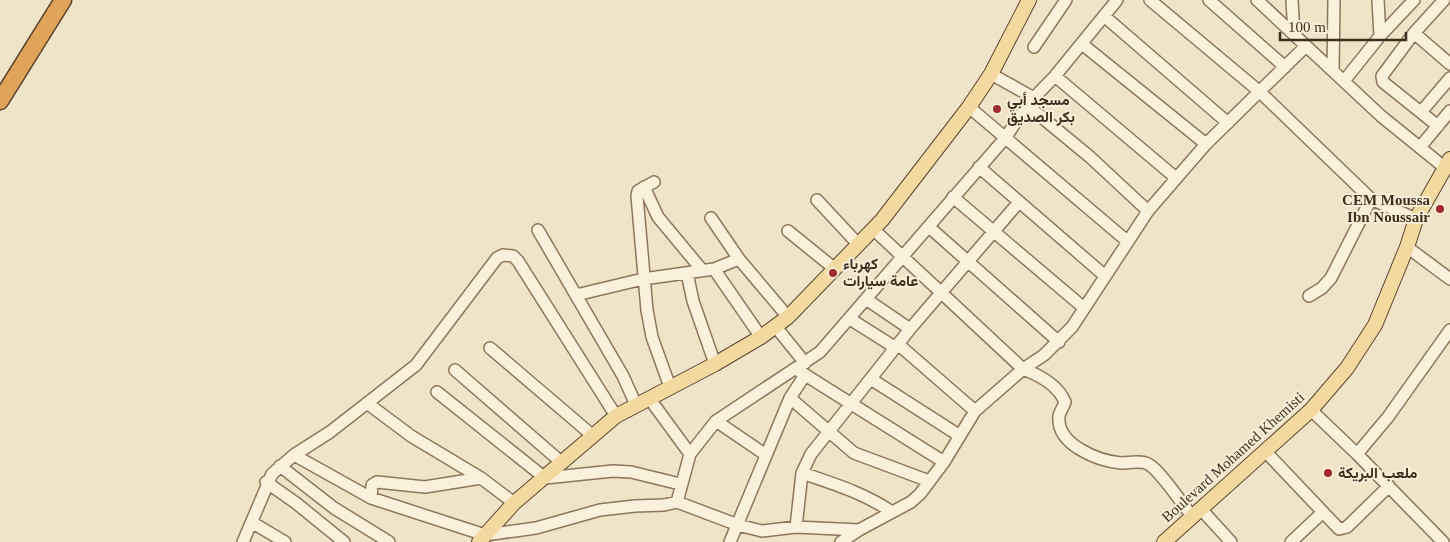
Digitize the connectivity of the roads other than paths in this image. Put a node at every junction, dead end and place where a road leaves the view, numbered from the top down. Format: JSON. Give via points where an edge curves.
{"nodes":[{"id":1,"x":53,"y":0,"type":"edge"},
{"id":2,"x":63,"y":0,"type":"edge"},
{"id":3,"x":1029,"y":0,"type":"edge"},
{"id":4,"x":1066,"y":0,"type":"edge"},
{"id":5,"x":1117,"y":0,"type":"edge"},
{"id":6,"x":1150,"y":0,"type":"edge"},
{"id":7,"x":1209,"y":0,"type":"edge"},
{"id":8,"x":1257,"y":0,"type":"edge"},
{"id":9,"x":1292,"y":0,"type":"edge"},
{"id":10,"x":1334,"y":0,"type":"edge"},
{"id":11,"x":1378,"y":0,"type":"edge"},
{"id":12,"x":1414,"y":0,"type":"edge"},
{"id":13,"x":1444,"y":0,"type":"edge"},
{"id":14,"x":1104,"y":16,"type":"junction"},
{"id":15,"x":1414,"y":33,"type":"junction"},
{"id":16,"x":1294,"y":34,"type":"junction"},
{"id":17,"x":1380,"y":36,"type":"junction"},
{"id":18,"x":1082,"y":44,"type":"junction"},
{"id":19,"x":1306,"y":46,"type":"junction"},
{"id":20,"x":1034,"y":47,"type":"dead end"},
{"id":21,"x":1450,"y":64,"type":"edge"},
{"id":22,"x":1285,"y":67,"type":"junction"},
{"id":23,"x":1333,"y":72,"type":"junction"},
{"id":24,"x":991,"y":74,"type":"junction"},
{"id":25,"x":1055,"y":76,"type":"junction"},
{"id":26,"x":1450,"y":78,"type":"edge"},
{"id":27,"x":1344,"y":81,"type":"junction"},
{"id":28,"x":0,"y":84,"type":"edge"},
{"id":29,"x":1260,"y":92,"type":"junction"},
{"id":30,"x":0,"y":101,"type":"edge"},
{"id":31,"x":1031,"y":102,"type":"junction"},
{"id":32,"x":969,"y":107,"type":"junction"},
{"id":33,"x":1421,"y":112,"type":"junction"},
{"id":34,"x":1449,"y":113,"type":"edge"},
{"id":35,"x":1228,"y":123,"type":"junction"},
{"id":36,"x":1438,"y":126,"type":"junction"},
{"id":37,"x":1006,"y":136,"type":"junction"},
{"id":38,"x":1206,"y":144,"type":"junction"},
{"id":39,"x":1421,"y":146,"type":"junction"},
{"id":40,"x":1447,"y":163,"type":"edge"},
{"id":41,"x":979,"y":167,"type":"junction"},
{"id":42,"x":1176,"y":178,"type":"junction"},
{"id":43,"x":953,"y":197,"type":"junction"},
{"id":44,"x":1372,"y":199,"type":"junction"},
{"id":45,"x":817,"y":200,"type":"dead end"},
{"id":46,"x":1019,"y":202,"type":"junction"},
{"id":47,"x":1148,"y":210,"type":"junction"},
{"id":48,"x":711,"y":218,"type":"dead end"},
{"id":49,"x":1416,"y":218,"type":"junction"},
{"id":50,"x":929,"y":227,"type":"junction"},
{"id":51,"x":873,"y":229,"type":"junction"},
{"id":52,"x":538,"y":230,"type":"dead end"},
{"id":53,"x":788,"y":231,"type":"dead end"},
{"id":54,"x":994,"y":231,"type":"junction"},
{"id":55,"x":1127,"y":241,"type":"junction"},
{"id":56,"x":858,"y":244,"type":"junction"},
{"id":57,"x":1407,"y":247,"type":"junction"},
{"id":58,"x":902,"y":257,"type":"junction"},
{"id":59,"x":739,"y":259,"type":"junction"},
{"id":60,"x":968,"y":260,"type":"junction"},
{"id":61,"x":714,"y":269,"type":"junction"},
{"id":62,"x":835,"y":269,"type":"junction"},
{"id":63,"x":702,"y":270,"type":"junction"},
{"id":64,"x":687,"y":273,"type":"junction"},
{"id":65,"x":1104,"y":276,"type":"junction"},
{"id":66,"x":642,"y":279,"type":"junction"},
{"id":67,"x":1450,"y":279,"type":"edge"},
{"id":68,"x":943,"y":292,"type":"junction"},
{"id":69,"x":576,"y":295,"type":"junction"},
{"id":70,"x":1309,"y":296,"type":"dead end"},
{"id":71,"x":866,"y":299,"type":"junction"},
{"id":72,"x":1084,"y":308,"type":"junction"},
{"id":73,"x":788,"y":317,"type":"junction"},
{"id":74,"x":850,"y":319,"type":"junction"},
{"id":75,"x":776,"y":327,"type":"junction"},
{"id":76,"x":910,"y":329,"type":"junction"},
{"id":77,"x":1450,"y":330,"type":"edge"},
{"id":78,"x":761,"y":337,"type":"junction"},
{"id":79,"x":1059,"y":342,"type":"junction"},
{"id":80,"x":897,"y":347,"type":"junction"},
{"id":81,"x":490,"y":348,"type":"dead end"},
{"id":82,"x":805,"y":362,"type":"junction"},
{"id":83,"x":715,"y":364,"type":"junction"},
{"id":84,"x":1023,"y":369,"type":"junction"},
{"id":85,"x":455,"y":370,"type":"dead end"},
{"id":86,"x":800,"y":372,"type":"junction"},
{"id":87,"x":871,"y":378,"type":"junction"},
{"id":88,"x":670,"y":387,"type":"junction"},
{"id":89,"x":437,"y":392,"type":"dead end"},
{"id":90,"x":649,"y":398,"type":"junction"},
{"id":91,"x":790,"y":398,"type":"junction"},
{"id":92,"x":850,"y":402,"type":"junction"},
{"id":93,"x":367,"y":403,"type":"junction"},
{"id":94,"x":636,"y":404,"type":"junction"},
{"id":95,"x":1311,"y":410,"type":"junction"},
{"id":96,"x":975,"y":411,"type":"junction"},
{"id":97,"x":616,"y":416,"type":"junction"},
{"id":98,"x":716,"y":421,"type":"junction"},
{"id":99,"x":829,"y":432,"type":"junction"},
{"id":100,"x":592,"y":435,"type":"junction"},
{"id":101,"x":960,"y":436,"type":"junction"},
{"id":102,"x":1265,"y":451,"type":"junction"},
{"id":103,"x":690,"y":454,"type":"junction"},
{"id":104,"x":1357,"y":454,"type":"junction"},
{"id":105,"x":294,"y":455,"type":"junction"},
{"id":106,"x":766,"y":455,"type":"junction"},
{"id":107,"x":560,"y":462,"type":"junction"},
{"id":108,"x":944,"y":462,"type":"junction"},
{"id":109,"x":280,"y":466,"type":"junction"},
{"id":110,"x":802,"y":473,"type":"junction"},
{"id":111,"x":481,"y":478,"type":"junction"},
{"id":112,"x":545,"y":478,"type":"junction"},
{"id":113,"x":929,"y":481,"type":"junction"},
{"id":114,"x":266,"y":482,"type":"junction"},
{"id":115,"x":680,"y":484,"type":"junction"},
{"id":116,"x":1389,"y":486,"type":"junction"},
{"id":117,"x":371,"y":498,"type":"junction"},
{"id":118,"x":677,"y":502,"type":"junction"},
{"id":119,"x":514,"y":503,"type":"junction"},
{"id":120,"x":892,"y":512,"type":"junction"},
{"id":121,"x":1197,"y":512,"type":"junction"},
{"id":122,"x":1322,"y":513,"type":"junction"},
{"id":123,"x":252,"y":523,"type":"junction"},
{"id":124,"x":738,"y":525,"type":"junction"},
{"id":125,"x":796,"y":527,"type":"junction"},
{"id":126,"x":859,"y":530,"type":"junction"},
{"id":127,"x":482,"y":539,"type":"edge"},
{"id":128,"x":243,"y":542,"type":"edge"},
{"id":129,"x":285,"y":542,"type":"edge"},
{"id":130,"x":344,"y":542,"type":"edge"},
{"id":131,"x":390,"y":542,"type":"edge"},
{"id":132,"x":730,"y":542,"type":"edge"},
{"id":133,"x":841,"y":542,"type":"edge"},
{"id":134,"x":1164,"y":542,"type":"edge"},
{"id":135,"x":1231,"y":542,"type":"edge"},
{"id":136,"x":1291,"y":542,"type":"edge"},
{"id":137,"x":1443,"y":542,"type":"edge"}],
"edges":[{"from":1,"to":28,"type":"highway"},
{"from":2,"to":30,"type":"highway"},
{"from":3,"to":24,"type":"main road"},
{"from":4,"to":20,"type":"street"},
{"from":5,"to":14,"type":"street"},
{"from":6,"to":29,"type":"street"},
{"from":7,"to":22,"type":"street"},
{"from":8,"to":16,"type":"street"},
{"from":9,"to":16,"type":"street"},
{"from":10,"to":23,"type":"street"},
{"from":11,"to":17,"type":"street"},
{"from":12,"to":17,"type":"street"},
{"from":13,"to":15,"type":"street"},
{"from":14,"to":18,"type":"street"},
{"from":14,"to":35,"type":"street"},
{"from":15,"to":21,"type":"street"},
{"from":15,"to":33,"type":"street","via":[[1385,70],[1382,79]]},
{"from":16,"to":19,"type":"street"},
{"from":17,"to":27,"type":"street"},
{"from":18,"to":25,"type":"street"},
{"from":18,"to":38,"type":"street"},
{"from":19,"to":22,"type":"street"},
{"from":19,"to":23,"type":"street"},
{"from":22,"to":29,"type":"street"},
{"from":23,"to":27,"type":"street"},
{"from":24,"to":31,"type":"street"},
{"from":24,"to":32,"type":"main road"},
{"from":25,"to":31,"type":"street"},
{"from":25,"to":42,"type":"street"},
{"from":26,"to":33,"type":"street"},
{"from":27,"to":39,"type":"street","via":[[1381,116]]},
{"from":29,"to":35,"type":"street"},
{"from":29,"to":44,"type":"street"},
{"from":31,"to":37,"type":"street"},
{"from":31,"to":47,"type":"street"},
{"from":32,"to":37,"type":"street"},
{"from":32,"to":51,"type":"main road"},
{"from":33,"to":36,"type":"street"},
{"from":34,"to":36,"type":"street"},
{"from":35,"to":38,"type":"street"},
{"from":36,"to":39,"type":"street"},
{"from":37,"to":41,"type":"street"},
{"from":37,"to":55,"type":"street"},
{"from":38,"to":42,"type":"street"},
{"from":39,"to":40,"type":"street"},
{"from":40,"to":49,"type":"main road","name":"Boulevard Mohamed Khemisti"},
{"from":41,"to":43,"type":"street"},
{"from":41,"to":46,"type":"street"},
{"from":42,"to":47,"type":"street"},
{"from":43,"to":50,"type":"street"},
{"from":43,"to":54,"type":"street"},
{"from":44,"to":49,"type":"street"},
{"from":44,"to":70,"type":"street","via":[[1331,278]]},
{"from":45,"to":56,"type":"street"},
{"from":46,"to":54,"type":"street"},
{"from":46,"to":65,"type":"street"},
{"from":47,"to":55,"type":"street"},
{"from":48,"to":59,"type":"street"},
{"from":49,"to":57,"type":"main road","name":"Boulevard Mohamed Khemisti"},
{"from":50,"to":58,"type":"street"},
{"from":50,"to":60,"type":"street"},
{"from":51,"to":56,"type":"main road"},
{"from":51,"to":58,"type":"street"},
{"from":52,"to":69,"type":"street"},
{"from":53,"to":62,"type":"street"},
{"from":54,"to":60,"type":"street"},
{"from":54,"to":72,"type":"street"},
{"from":55,"to":65,"type":"street"},
{"from":56,"to":62,"type":"main road"},
{"from":57,"to":67,"type":"street"},
{"from":57,"to":95,"type":"main road","name":"Boulevard Mohamed Khemisti","via":[[1375,325],[1347,368]]},
{"from":58,"to":68,"type":"street"},
{"from":58,"to":71,"type":"street"},
{"from":59,"to":61,"type":"street"},
{"from":59,"to":73,"type":"street"},
{"from":60,"to":68,"type":"street"},
{"from":60,"to":79,"type":"street"},
{"from":61,"to":63,"type":"street"},
{"from":61,"to":78,"type":"street"},
{"from":62,"to":73,"type":"main road"},
{"from":63,"to":64,"type":"street"},
{"from":63,"to":66,"type":"street","via":[[658,217],[649,185],[638,191],[637,196]]},
{"from":64,"to":66,"type":"street"},
{"from":64,"to":83,"type":"street"},
{"from":65,"to":72,"type":"street"},
{"from":66,"to":69,"type":"street"},
{"from":66,"to":88,"type":"street","via":[[652,336]]},
{"from":68,"to":76,"type":"street"},
{"from":68,"to":84,"type":"street"},
{"from":69,"to":94,"type":"street"},
{"from":71,"to":74,"type":"street"},
{"from":71,"to":76,"type":"street"},
{"from":72,"to":79,"type":"street"},
{"from":73,"to":75,"type":"main road"},
{"from":74,"to":80,"type":"street"},
{"from":74,"to":82,"type":"street","via":[[820,352]]},
{"from":75,"to":78,"type":"main road"},
{"from":75,"to":82,"type":"street"},
{"from":76,"to":80,"type":"street"},
{"from":77,"to":104,"type":"street","via":[[1388,417]]},
{"from":78,"to":83,"type":"main road"},
{"from":79,"to":84,"type":"street"},
{"from":80,"to":87,"type":"street"},
{"from":80,"to":96,"type":"street"},
{"from":81,"to":100,"type":"street"},
{"from":82,"to":86,"type":"street"},
{"from":83,"to":88,"type":"main road"},
{"from":84,"to":96,"type":"street"},
{"from":84,"to":121,"type":"street","via":[[1041,376],[1063,396],[1065,402],[1059,416],[1062,430],[1071,442],[1086,454],[1100,459],[1146,463]]},
{"from":85,"to":107,"type":"street"},
{"from":86,"to":91,"type":"street"},
{"from":86,"to":92,"type":"street"},
{"from":86,"to":98,"type":"street"},
{"from":87,"to":92,"type":"street"},
{"from":87,"to":101,"type":"street"},
{"from":88,"to":90,"type":"main road"},
{"from":89,"to":112,"type":"street"},
{"from":90,"to":94,"type":"main road"},
{"from":90,"to":103,"type":"street"},
{"from":91,"to":99,"type":"street"},
{"from":91,"to":106,"type":"street"},
{"from":92,"to":99,"type":"street"},
{"from":92,"to":108,"type":"street"},
{"from":93,"to":97,"type":"street","via":[[416,365],[497,258],[508,254],[518,261]]},
{"from":93,"to":105,"type":"street"},
{"from":93,"to":111,"type":"street","via":[[411,436]]},
{"from":94,"to":97,"type":"main road"},
{"from":95,"to":102,"type":"main road","name":"Boulevard Mohamed Khemisti"},
{"from":95,"to":104,"type":"street"},
{"from":96,"to":101,"type":"street"},
{"from":97,"to":100,"type":"main road"},
{"from":98,"to":103,"type":"street"},
{"from":98,"to":106,"type":"street"},
{"from":99,"to":110,"type":"street","via":[[811,454]]},
{"from":99,"to":113,"type":"street","via":[[854,453]]},
{"from":100,"to":107,"type":"main road"},
{"from":101,"to":108,"type":"street"},
{"from":102,"to":121,"type":"main road","name":"Boulevard Mohamed Khemisti"},
{"from":102,"to":122,"type":"street"},
{"from":103,"to":115,"type":"street"},
{"from":104,"to":116,"type":"street"},
{"from":105,"to":109,"type":"street"},
{"from":105,"to":117,"type":"street"},
{"from":106,"to":124,"type":"street"},
{"from":107,"to":112,"type":"main road"},
{"from":108,"to":113,"type":"street"},
{"from":109,"to":114,"type":"street"},
{"from":109,"to":131,"type":"street","via":[[334,508]]},
{"from":110,"to":120,"type":"street","via":[[850,489]]},
{"from":110,"to":125,"type":"street"},
{"from":111,"to":117,"type":"street","via":[[425,487],[377,482],[372,485]]},
{"from":111,"to":119,"type":"street"},
{"from":112,"to":115,"type":"street","via":[[631,472]]},
{"from":112,"to":119,"type":"main road"},
{"from":113,"to":120,"type":"street","via":[[911,502]]},
{"from":114,"to":123,"type":"street"},
{"from":114,"to":130,"type":"street"},
{"from":115,"to":118,"type":"street"},
{"from":116,"to":122,"type":"street","via":[[1343,529],[1337,528]]},
{"from":116,"to":137,"type":"street"},
{"from":117,"to":127,"type":"street"},
{"from":118,"to":124,"type":"street"},
{"from":118,"to":127,"type":"street","via":[[600,510]]},
{"from":119,"to":127,"type":"main road"},
{"from":120,"to":126,"type":"street"},
{"from":121,"to":134,"type":"main road","name":"Boulevard Mohamed Khemisti"},
{"from":121,"to":135,"type":"street"},
{"from":122,"to":136,"type":"street"},
{"from":123,"to":128,"type":"street"},
{"from":123,"to":129,"type":"street"},
{"from":124,"to":125,"type":"street","via":[[762,531]]},
{"from":124,"to":132,"type":"street"},
{"from":125,"to":126,"type":"street"},
{"from":126,"to":133,"type":"street"}]}
